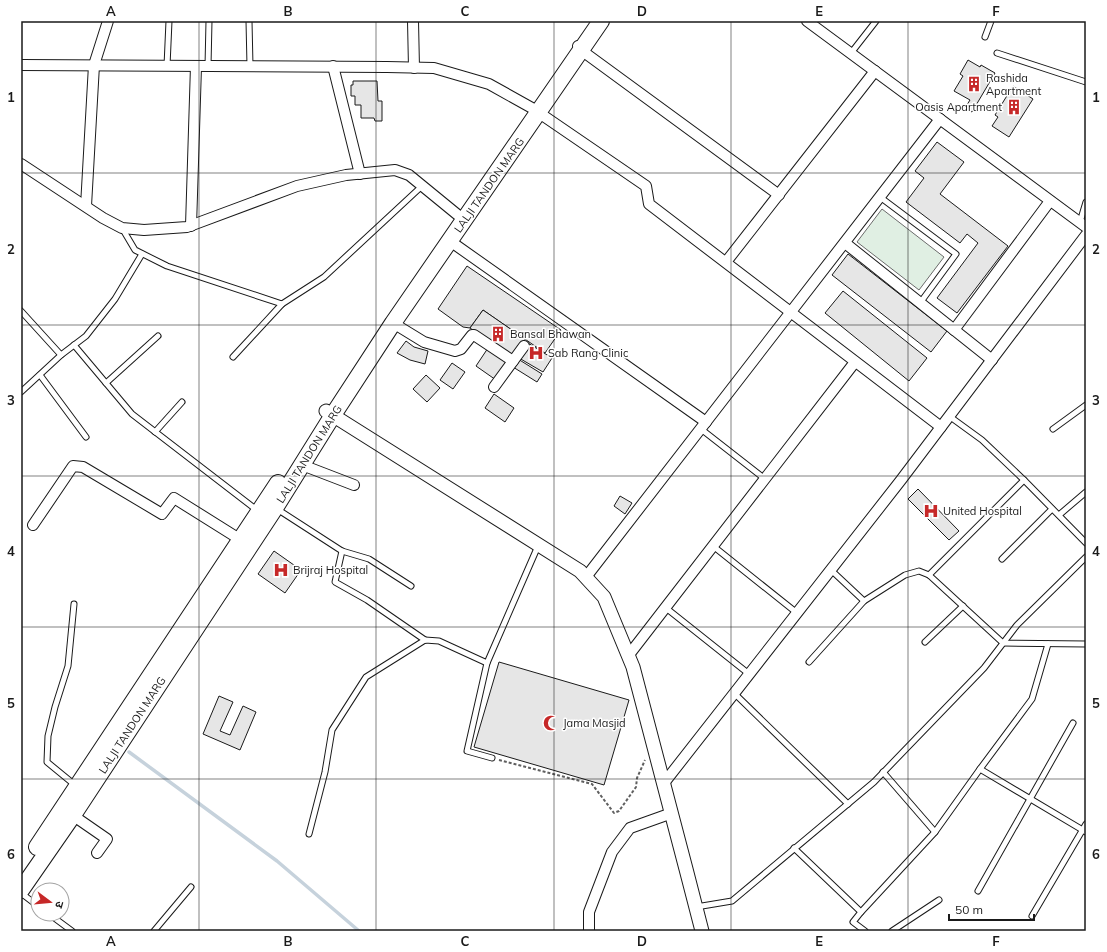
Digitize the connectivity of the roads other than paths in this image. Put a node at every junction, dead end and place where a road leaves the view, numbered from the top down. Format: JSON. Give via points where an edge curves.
{"nodes":[{"id":1,"x":108,"y":21,"type":"edge"},
{"id":2,"x":169,"y":21,"type":"edge"},
{"id":3,"x":209,"y":21,"type":"edge"},
{"id":4,"x":249,"y":21,"type":"edge"},
{"id":5,"x":413,"y":21,"type":"edge"},
{"id":6,"x":593,"y":21,"type":"edge"},
{"id":7,"x":601,"y":21,"type":"edge"},
{"id":8,"x":807,"y":21,"type":"edge"},
{"id":9,"x":876,"y":21,"type":"edge"},
{"id":10,"x":991,"y":21,"type":"edge"},
{"id":11,"x":985,"y":37,"type":"dead end"},
{"id":12,"x":579,"y":47,"type":"junction"},
{"id":13,"x":851,"y":53,"type":"junction"},
{"id":14,"x":997,"y":53,"type":"dead end"},
{"id":15,"x":94,"y":65,"type":"junction"},
{"id":16,"x":21,"y":66,"type":"edge"},
{"id":17,"x":167,"y":66,"type":"junction"},
{"id":18,"x":196,"y":66,"type":"junction"},
{"id":19,"x":208,"y":66,"type":"junction"},
{"id":20,"x":250,"y":66,"type":"junction"},
{"id":21,"x":333,"y":66,"type":"junction"},
{"id":22,"x":414,"y":68,"type":"junction"},
{"id":23,"x":875,"y":71,"type":"junction"},
{"id":24,"x":1086,"y":82,"type":"edge"},
{"id":25,"x":535,"y":110,"type":"junction"},
{"id":26,"x":940,"y":119,"type":"junction"},
{"id":27,"x":21,"y":164,"type":"edge"},
{"id":28,"x":360,"y":174,"type":"junction"},
{"id":29,"x":422,"y":186,"type":"junction"},
{"id":30,"x":779,"y":195,"type":"junction"},
{"id":31,"x":880,"y":197,"type":"junction"},
{"id":32,"x":1050,"y":201,"type":"junction"},
{"id":33,"x":1086,"y":202,"type":"edge"},
{"id":34,"x":86,"y":206,"type":"junction"},
{"id":35,"x":462,"y":217,"type":"junction"},
{"id":36,"x":1083,"y":225,"type":"edge"},
{"id":37,"x":191,"y":226,"type":"junction"},
{"id":38,"x":122,"y":228,"type":"junction"},
{"id":39,"x":1086,"y":235,"type":"edge"},
{"id":40,"x":450,"y":241,"type":"junction"},
{"id":41,"x":844,"y":243,"type":"junction"},
{"id":42,"x":142,"y":254,"type":"junction"},
{"id":43,"x":726,"y":262,"type":"junction"},
{"id":44,"x":920,"y":302,"type":"junction"},
{"id":45,"x":282,"y":304,"type":"junction"},
{"id":46,"x":21,"y":311,"type":"edge"},
{"id":47,"x":791,"y":312,"type":"junction"},
{"id":48,"x":393,"y":324,"type":"junction"},
{"id":49,"x":954,"y":330,"type":"junction"},
{"id":50,"x":158,"y":336,"type":"dead end"},
{"id":51,"x":74,"y":345,"type":"junction"},
{"id":52,"x":524,"y":346,"type":"dead end"},
{"id":53,"x":61,"y":355,"type":"junction"},
{"id":54,"x":233,"y":357,"type":"dead end"},
{"id":55,"x":992,"y":360,"type":"junction"},
{"id":56,"x":513,"y":361,"type":"junction"},
{"id":57,"x":855,"y":362,"type":"junction"},
{"id":58,"x":40,"y":375,"type":"junction"},
{"id":59,"x":106,"y":383,"type":"junction"},
{"id":60,"x":494,"y":387,"type":"dead end"},
{"id":61,"x":21,"y":392,"type":"edge"},
{"id":62,"x":182,"y":402,"type":"dead end"},
{"id":63,"x":1086,"y":405,"type":"edge"},
{"id":64,"x":329,"y":413,"type":"junction"},
{"id":65,"x":949,"y":416,"type":"junction"},
{"id":66,"x":703,"y":426,"type":"junction"},
{"id":67,"x":941,"y":427,"type":"junction"},
{"id":68,"x":1053,"y":429,"type":"dead end"},
{"id":69,"x":155,"y":432,"type":"junction"},
{"id":70,"x":86,"y":437,"type":"dead end"},
{"id":71,"x":302,"y":465,"type":"junction"},
{"id":72,"x":765,"y":479,"type":"junction"},
{"id":73,"x":1024,"y":480,"type":"junction"},
{"id":74,"x":354,"y":485,"type":"dead end"},
{"id":75,"x":1086,"y":492,"type":"edge"},
{"id":76,"x":267,"y":507,"type":"junction"},
{"id":77,"x":1052,"y":509,"type":"junction"},
{"id":78,"x":1059,"y":515,"type":"junction"},
{"id":79,"x":33,"y":525,"type":"dead end"},
{"id":80,"x":241,"y":540,"type":"junction"},
{"id":81,"x":1086,"y":543,"type":"edge"},
{"id":82,"x":538,"y":545,"type":"junction"},
{"id":83,"x":713,"y":546,"type":"junction"},
{"id":84,"x":342,"y":551,"type":"junction"},
{"id":85,"x":1086,"y":557,"type":"edge"},
{"id":86,"x":1002,"y":559,"type":"dead end"},
{"id":87,"x":830,"y":570,"type":"junction"},
{"id":88,"x":929,"y":575,"type":"junction"},
{"id":89,"x":586,"y":577,"type":"junction"},
{"id":90,"x":411,"y":586,"type":"dead end"},
{"id":91,"x":864,"y":600,"type":"junction"},
{"id":92,"x":74,"y":604,"type":"dead end"},
{"id":93,"x":963,"y":606,"type":"junction"},
{"id":94,"x":666,"y":608,"type":"junction"},
{"id":95,"x":797,"y":613,"type":"junction"},
{"id":96,"x":425,"y":640,"type":"junction"},
{"id":97,"x":925,"y":642,"type":"dead end"},
{"id":98,"x":179,"y":643,"type":"junction"},
{"id":99,"x":1003,"y":643,"type":"junction"},
{"id":100,"x":1048,"y":644,"type":"junction"},
{"id":101,"x":1086,"y":644,"type":"edge"},
{"id":102,"x":628,"y":656,"type":"junction"},
{"id":103,"x":809,"y":662,"type":"dead end"},
{"id":104,"x":487,"y":663,"type":"junction"},
{"id":105,"x":749,"y":674,"type":"junction"},
{"id":106,"x":734,"y":693,"type":"junction"},
{"id":107,"x":1073,"y":723,"type":"dead end"},
{"id":108,"x":492,"y":758,"type":"road end"},
{"id":109,"x":980,"y":768,"type":"junction"},
{"id":110,"x":883,"y":772,"type":"junction"},
{"id":111,"x":664,"y":783,"type":"junction"},
{"id":112,"x":77,"y":787,"type":"junction"},
{"id":113,"x":1030,"y":798,"type":"junction"},
{"id":114,"x":848,"y":804,"type":"junction"},
{"id":115,"x":68,"y":812,"type":"junction"},
{"id":116,"x":672,"y":813,"type":"junction"},
{"id":117,"x":1086,"y":824,"type":"edge"},
{"id":118,"x":1084,"y":831,"type":"edge"},
{"id":119,"x":935,"y":832,"type":"junction"},
{"id":120,"x":309,"y":834,"type":"dead end"},
{"id":121,"x":794,"y":848,"type":"junction"},
{"id":122,"x":97,"y":853,"type":"dead end"},
{"id":123,"x":21,"y":872,"type":"edge"},
{"id":124,"x":191,"y":887,"type":"dead end"},
{"id":125,"x":21,"y":890,"type":"edge"},
{"id":126,"x":978,"y":891,"type":"dead end"},
{"id":127,"x":21,"y":893,"type":"edge"},
{"id":128,"x":30,"y":900,"type":"edge"},
{"id":129,"x":939,"y":900,"type":"dead end"},
{"id":130,"x":696,"y":907,"type":"junction"},
{"id":131,"x":861,"y":912,"type":"junction"},
{"id":132,"x":1032,"y":916,"type":"dead end"},
{"id":133,"x":60,"y":922,"type":"edge"},
{"id":134,"x":72,"y":931,"type":"edge"},
{"id":135,"x":154,"y":931,"type":"edge"},
{"id":136,"x":589,"y":931,"type":"edge"},
{"id":137,"x":702,"y":931,"type":"edge"},
{"id":138,"x":865,"y":931,"type":"edge"},
{"id":139,"x":892,"y":931,"type":"edge"}],
"edges":[{"from":1,"to":15,"type":"street"},
{"from":2,"to":17,"type":"lane"},
{"from":3,"to":19,"type":"lane"},
{"from":4,"to":20,"type":"lane"},
{"from":5,"to":22,"type":"street"},
{"from":6,"to":12,"type":"main road","name":"LALJI TANDON MARG"},
{"from":7,"to":12,"type":"main road","name":"LALJI TANDON MARG"},
{"from":8,"to":13,"type":"street"},
{"from":9,"to":13,"type":"lane"},
{"from":10,"to":11,"type":"lane"},
{"from":12,"to":25,"type":"main road","name":"LALJI TANDON MARG"},
{"from":12,"to":30,"type":"street"},
{"from":13,"to":23,"type":"street"},
{"from":14,"to":24,"type":"lane"},
{"from":15,"to":16,"type":"street"},
{"from":15,"to":17,"type":"street"},
{"from":15,"to":34,"type":"street"},
{"from":17,"to":18,"type":"street"},
{"from":18,"to":19,"type":"street"},
{"from":18,"to":37,"type":"street"},
{"from":19,"to":20,"type":"street"},
{"from":20,"to":21,"type":"street"},
{"from":21,"to":22,"type":"street"},
{"from":21,"to":28,"type":"street"},
{"from":22,"to":25,"type":"street","via":[[434,68],[489,84]]},
{"from":23,"to":26,"type":"street"},
{"from":23,"to":30,"type":"street"},
{"from":25,"to":35,"type":"main road","name":"LALJI TANDON MARG"},
{"from":25,"to":43,"type":"street","via":[[646,186],[649,204]]},
{"from":26,"to":31,"type":"street"},
{"from":26,"to":32,"type":"street"},
{"from":27,"to":34,"type":"street"},
{"from":28,"to":29,"type":"street","via":[[395,170],[409,175]]},
{"from":28,"to":37,"type":"street","via":[[297,186]]},
{"from":29,"to":35,"type":"street"},
{"from":29,"to":45,"type":"lane","via":[[324,277]]},
{"from":30,"to":43,"type":"street"},
{"from":31,"to":41,"type":"street"},
{"from":31,"to":44,"type":"lane","via":[[956,254]]},
{"from":32,"to":36,"type":"street"},
{"from":32,"to":49,"type":"street"},
{"from":33,"to":36,"type":"lane"},
{"from":34,"to":38,"type":"street"},
{"from":35,"to":40,"type":"main road","name":"LALJI TANDON MARG"},
{"from":35,"to":64,"type":"main road","name":"LALJI TANDON MARG","via":[[372,340]]},
{"from":37,"to":38,"type":"street","via":[[144,230]]},
{"from":38,"to":42,"type":"lane","via":[[135,250]]},
{"from":39,"to":55,"type":"street"},
{"from":40,"to":48,"type":"main road","name":"LALJI TANDON MARG"},
{"from":40,"to":66,"type":"street"},
{"from":41,"to":44,"type":"street"},
{"from":41,"to":47,"type":"street"},
{"from":42,"to":45,"type":"lane","via":[[167,266]]},
{"from":42,"to":51,"type":"lane","via":[[115,299],[86,336]]},
{"from":43,"to":47,"type":"street"},
{"from":44,"to":49,"type":"street"},
{"from":45,"to":54,"type":"lane"},
{"from":46,"to":53,"type":"lane"},
{"from":47,"to":57,"type":"street"},
{"from":47,"to":66,"type":"street"},
{"from":48,"to":56,"type":"street","via":[[424,342],[455,351],[461,349],[474,335]]},
{"from":48,"to":64,"type":"main road","name":"LALJI TANDON MARG"},
{"from":49,"to":55,"type":"street"},
{"from":50,"to":59,"type":"lane"},
{"from":51,"to":53,"type":"lane"},
{"from":51,"to":59,"type":"lane"},
{"from":52,"to":56,"type":"street"},
{"from":53,"to":58,"type":"lane"},
{"from":55,"to":65,"type":"street"},
{"from":56,"to":60,"type":"street"},
{"from":57,"to":67,"type":"street"},
{"from":57,"to":72,"type":"street"},
{"from":58,"to":61,"type":"lane"},
{"from":58,"to":70,"type":"lane"},
{"from":59,"to":69,"type":"lane","via":[[132,414]]},
{"from":62,"to":69,"type":"lane"},
{"from":63,"to":68,"type":"lane"},
{"from":64,"to":71,"type":"main road","name":"LALJI TANDON MARG"},
{"from":64,"to":76,"type":"main road","name":"LALJI TANDON MARG"},
{"from":64,"to":82,"type":"street"},
{"from":65,"to":67,"type":"street"},
{"from":65,"to":73,"type":"lane","via":[[982,440]]},
{"from":66,"to":72,"type":"lane"},
{"from":66,"to":89,"type":"street"},
{"from":67,"to":87,"type":"street"},
{"from":69,"to":76,"type":"lane"},
{"from":71,"to":74,"type":"street"},
{"from":71,"to":76,"type":"main road","name":"LALJI TANDON MARG"},
{"from":72,"to":83,"type":"street"},
{"from":73,"to":77,"type":"lane"},
{"from":73,"to":88,"type":"lane"},
{"from":75,"to":78,"type":"lane"},
{"from":76,"to":80,"type":"main road","name":"LALJI TANDON MARG"},
{"from":76,"to":84,"type":"lane"},
{"from":76,"to":98,"type":"main road","name":"LALJI TANDON MARG"},
{"from":77,"to":78,"type":"lane"},
{"from":77,"to":86,"type":"lane"},
{"from":78,"to":81,"type":"lane"},
{"from":79,"to":80,"type":"street","via":[[73,466],[83,467],[162,514],[174,498]]},
{"from":80,"to":98,"type":"main road","name":"LALJI TANDON MARG"},
{"from":82,"to":89,"type":"street"},
{"from":82,"to":104,"type":"lane"},
{"from":83,"to":94,"type":"street"},
{"from":83,"to":95,"type":"lane"},
{"from":84,"to":90,"type":"lane","via":[[370,559]]},
{"from":84,"to":96,"type":"lane","via":[[335,582],[367,600]]},
{"from":85,"to":99,"type":"lane","via":[[1017,625]]},
{"from":87,"to":91,"type":"lane"},
{"from":87,"to":95,"type":"street"},
{"from":88,"to":91,"type":"lane","via":[[919,571],[905,575]]},
{"from":88,"to":93,"type":"lane"},
{"from":89,"to":102,"type":"street","via":[[604,597]]},
{"from":91,"to":103,"type":"lane"},
{"from":92,"to":112,"type":"lane","via":[[68,666],[48,736],[47,762]]},
{"from":93,"to":97,"type":"lane"},
{"from":93,"to":99,"type":"lane"},
{"from":94,"to":102,"type":"street"},
{"from":94,"to":105,"type":"lane"},
{"from":95,"to":105,"type":"street"},
{"from":96,"to":104,"type":"lane","via":[[439,641]]},
{"from":96,"to":120,"type":"lane","via":[[366,677],[332,730]]},
{"from":98,"to":112,"type":"main road","name":"LALJI TANDON MARG"},
{"from":98,"to":115,"type":"main road","name":"LALJI TANDON MARG"},
{"from":99,"to":100,"type":"lane"},
{"from":99,"to":110,"type":"lane","via":[[984,668]]},
{"from":100,"to":101,"type":"lane"},
{"from":100,"to":109,"type":"lane","via":[[1032,699]]},
{"from":102,"to":111,"type":"street"},
{"from":104,"to":108,"type":"lane","via":[[467,752]]},
{"from":105,"to":106,"type":"street"},
{"from":106,"to":111,"type":"street"},
{"from":106,"to":114,"type":"lane"},
{"from":107,"to":113,"type":"lane"},
{"from":109,"to":113,"type":"lane"},
{"from":109,"to":119,"type":"lane"},
{"from":110,"to":114,"type":"lane"},
{"from":110,"to":119,"type":"lane"},
{"from":111,"to":116,"type":"street"},
{"from":112,"to":115,"type":"main road","name":"LALJI TANDON MARG"},
{"from":113,"to":118,"type":"lane"},
{"from":113,"to":126,"type":"lane"},
{"from":114,"to":121,"type":"lane"},
{"from":115,"to":122,"type":"street","via":[[107,839]]},
{"from":115,"to":123,"type":"main road","name":"LALJI TANDON MARG"},
{"from":115,"to":125,"type":"main road","name":"LALJI TANDON MARG"},
{"from":116,"to":130,"type":"street"},
{"from":116,"to":136,"type":"street","via":[[630,828],[612,852],[589,912]]},
{"from":117,"to":118,"type":"lane"},
{"from":118,"to":132,"type":"lane"},
{"from":119,"to":131,"type":"lane"},
{"from":121,"to":130,"type":"lane","via":[[732,901]]},
{"from":121,"to":131,"type":"lane"},
{"from":124,"to":135,"type":"lane"},
{"from":127,"to":128,"type":"lane"},
{"from":129,"to":139,"type":"lane"},
{"from":130,"to":137,"type":"street"},
{"from":131,"to":138,"type":"lane","via":[[853,922]]},
{"from":133,"to":134,"type":"lane"}]}
